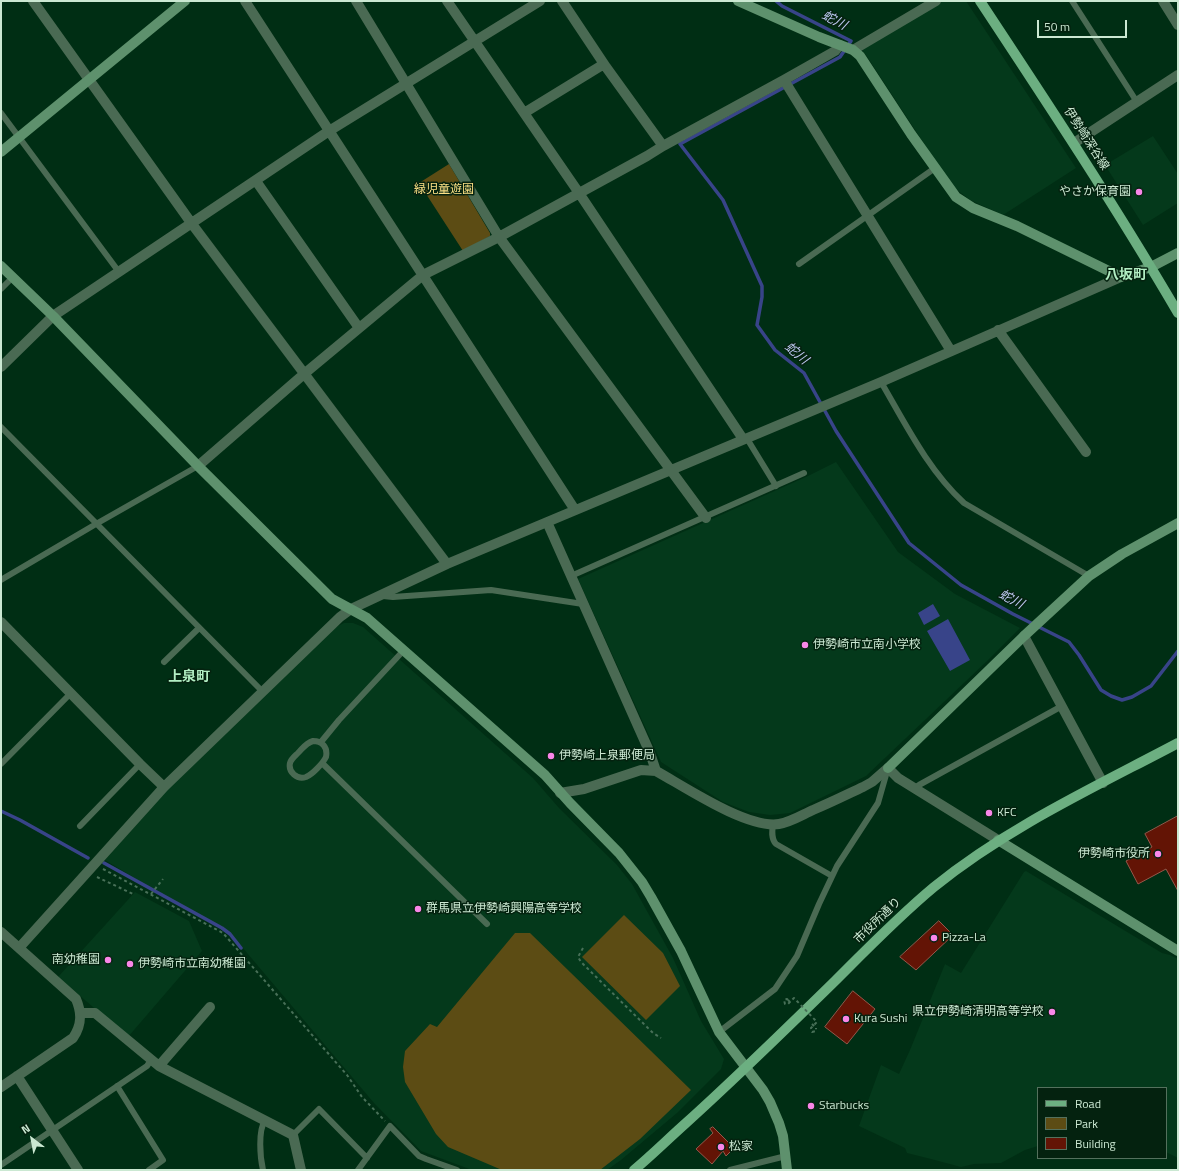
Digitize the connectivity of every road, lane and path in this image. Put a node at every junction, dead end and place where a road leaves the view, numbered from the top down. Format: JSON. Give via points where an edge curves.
{"nodes":[{"id":1,"x":33,"y":1,"type":"edge"},
{"id":2,"x":185,"y":1,"type":"edge"},
{"id":3,"x":245,"y":1,"type":"edge"},
{"id":4,"x":356,"y":1,"type":"edge"},
{"id":5,"x":447,"y":1,"type":"edge"},
{"id":6,"x":540,"y":1,"type":"edge"},
{"id":7,"x":562,"y":1,"type":"edge"},
{"id":8,"x":738,"y":1,"type":"edge"},
{"id":9,"x":936,"y":1,"type":"edge"},
{"id":10,"x":980,"y":1,"type":"edge"},
{"id":11,"x":1072,"y":1,"type":"edge"},
{"id":12,"x":1163,"y":1,"type":"edge"},
{"id":13,"x":1178,"y":25,"type":"edge"},
{"id":14,"x":475,"y":41,"type":"junction"},
{"id":15,"x":840,"y":45,"type":"junction"},
{"id":16,"x":853,"y":50,"type":"junction"},
{"id":17,"x":604,"y":64,"type":"junction"},
{"id":18,"x":1178,"y":76,"type":"edge"},
{"id":19,"x":89,"y":80,"type":"junction"},
{"id":20,"x":784,"y":80,"type":"junction"},
{"id":21,"x":406,"y":84,"type":"junction"},
{"id":22,"x":1137,"y":102,"type":"junction"},
{"id":23,"x":1,"y":113,"type":"edge"},
{"id":24,"x":524,"y":113,"type":"junction"},
{"id":25,"x":329,"y":131,"type":"junction"},
{"id":26,"x":19,"y":137,"type":"junction"},
{"id":27,"x":1074,"y":143,"type":"junction"},
{"id":28,"x":663,"y":146,"type":"junction"},
{"id":29,"x":1,"y":152,"type":"edge"},
{"id":30,"x":935,"y":168,"type":"junction"},
{"id":31,"x":256,"y":181,"type":"junction"},
{"id":32,"x":579,"y":193,"type":"junction"},
{"id":33,"x":868,"y":216,"type":"junction"},
{"id":34,"x":192,"y":224,"type":"junction"},
{"id":35,"x":499,"y":237,"type":"junction"},
{"id":36,"x":1178,"y":253,"type":"edge"},
{"id":37,"x":799,"y":264,"type":"dead end"},
{"id":38,"x":1,"y":266,"type":"edge"},
{"id":39,"x":1151,"y":267,"type":"junction"},
{"id":40,"x":119,"y":272,"type":"junction"},
{"id":41,"x":423,"y":275,"type":"junction"},
{"id":42,"x":13,"y":277,"type":"junction"},
{"id":43,"x":1121,"y":277,"type":"junction"},
{"id":44,"x":1,"y":289,"type":"edge"},
{"id":45,"x":1178,"y":313,"type":"edge"},
{"id":46,"x":53,"y":316,"type":"junction"},
{"id":47,"x":359,"y":328,"type":"junction"},
{"id":48,"x":998,"y":330,"type":"junction"},
{"id":49,"x":951,"y":351,"type":"junction"},
{"id":50,"x":1,"y":367,"type":"edge"},
{"id":51,"x":304,"y":374,"type":"junction"},
{"id":52,"x":881,"y":382,"type":"junction"},
{"id":53,"x":1,"y":426,"type":"edge"},
{"id":54,"x":744,"y":438,"type":"junction"},
{"id":55,"x":1086,"y":452,"type":"dead end"},
{"id":56,"x":198,"y":466,"type":"junction"},
{"id":57,"x":670,"y":470,"type":"junction"},
{"id":58,"x":804,"y":473,"type":"dead end"},
{"id":59,"x":776,"y":486,"type":"junction"},
{"id":60,"x":575,"y":510,"type":"junction"},
{"id":61,"x":706,"y":518,"type":"junction"},
{"id":62,"x":548,"y":522,"type":"junction"},
{"id":63,"x":1178,"y":523,"type":"edge"},
{"id":64,"x":96,"y":524,"type":"junction"},
{"id":65,"x":447,"y":564,"type":"junction"},
{"id":66,"x":571,"y":576,"type":"junction"},
{"id":67,"x":1089,"y":576,"type":"junction"},
{"id":68,"x":1,"y":580,"type":"edge"},
{"id":69,"x":377,"y":596,"type":"junction"},
{"id":70,"x":583,"y":604,"type":"junction"},
{"id":71,"x":351,"y":609,"type":"junction"},
{"id":72,"x":1,"y":622,"type":"edge"},
{"id":73,"x":199,"y":628,"type":"junction"},
{"id":74,"x":1027,"y":634,"type":"junction"},
{"id":75,"x":404,"y":650,"type":"junction"},
{"id":76,"x":164,"y":662,"type":"dead end"},
{"id":77,"x":262,"y":691,"type":"junction"},
{"id":78,"x":71,"y":693,"type":"junction"},
{"id":79,"x":1062,"y":706,"type":"junction"},
{"id":80,"x":321,"y":742,"type":"junction"},
{"id":81,"x":1178,"y":743,"type":"edge"},
{"id":82,"x":322,"y":763,"type":"junction"},
{"id":83,"x":1,"y":764,"type":"edge"},
{"id":84,"x":140,"y":764,"type":"junction"},
{"id":85,"x":888,"y":768,"type":"junction"},
{"id":86,"x":656,"y":771,"type":"junction"},
{"id":87,"x":1103,"y":783,"type":"junction"},
{"id":88,"x":164,"y":787,"type":"junction"},
{"id":89,"x":914,"y":788,"type":"junction"},
{"id":90,"x":560,"y":793,"type":"junction"},
{"id":91,"x":772,"y":824,"type":"junction"},
{"id":92,"x":80,"y":826,"type":"dead end"},
{"id":93,"x":998,"y":840,"type":"junction"},
{"id":94,"x":88,"y":871,"type":"junction"},
{"id":95,"x":832,"y":876,"type":"junction"},
{"id":96,"x":163,"y":879,"type":"dead end"},
{"id":97,"x":152,"y":892,"type":"junction"},
{"id":98,"x":133,"y":894,"type":"dead end"},
{"id":99,"x":487,"y":924,"type":"dead end"},
{"id":100,"x":1,"y":932,"type":"edge"},
{"id":101,"x":19,"y":948,"type":"junction"},
{"id":102,"x":583,"y":948,"type":"dead end"},
{"id":103,"x":1178,"y":951,"type":"edge"},
{"id":104,"x":792,"y":1004,"type":"dead end"},
{"id":105,"x":210,"y":1007,"type":"dead end"},
{"id":106,"x":81,"y":1013,"type":"junction"},
{"id":107,"x":812,"y":1024,"type":"dead end"},
{"id":108,"x":719,"y":1032,"type":"junction"},
{"id":109,"x":660,"y":1038,"type":"dead end"},
{"id":110,"x":155,"y":1063,"type":"junction"},
{"id":111,"x":746,"y":1069,"type":"junction"},
{"id":112,"x":17,"y":1076,"type":"junction"},
{"id":113,"x":117,"y":1086,"type":"junction"},
{"id":114,"x":1,"y":1087,"type":"edge"},
{"id":115,"x":265,"y":1120,"type":"junction"},
{"id":116,"x":390,"y":1126,"type":"junction"},
{"id":117,"x":52,"y":1130,"type":"junction"},
{"id":118,"x":293,"y":1135,"type":"junction"},
{"id":119,"x":786,"y":1156,"type":"junction"},
{"id":120,"x":367,"y":1158,"type":"junction"},
{"id":121,"x":1,"y":1165,"type":"edge"},
{"id":122,"x":78,"y":1170,"type":"edge"},
{"id":123,"x":149,"y":1170,"type":"edge"},
{"id":124,"x":263,"y":1170,"type":"edge"},
{"id":125,"x":301,"y":1170,"type":"edge"},
{"id":126,"x":358,"y":1170,"type":"edge"},
{"id":127,"x":457,"y":1170,"type":"edge"},
{"id":128,"x":634,"y":1170,"type":"edge"},
{"id":129,"x":730,"y":1170,"type":"edge"},
{"id":130,"x":787,"y":1170,"type":"edge"}],
"edges":[{"from":1,"to":19,"type":"street"},
{"from":2,"to":19,"type":"street"},
{"from":3,"to":25,"type":"street"},
{"from":4,"to":21,"type":"street"},
{"from":5,"to":14,"type":"street"},
{"from":6,"to":14,"type":"street"},
{"from":7,"to":17,"type":"street"},
{"from":8,"to":15,"type":"street"},
{"from":9,"to":16,"type":"street"},
{"from":10,"to":27,"type":"main road","name":"伊勢崎深谷線"},
{"from":11,"to":22,"type":"lane"},
{"from":12,"to":13,"type":"street"},
{"from":14,"to":21,"type":"street"},
{"from":14,"to":24,"type":"street"},
{"from":15,"to":16,"type":"street"},
{"from":15,"to":20,"type":"street","via":[[835,51]]},
{"from":16,"to":30,"type":"street","via":[[860,56]]},
{"from":17,"to":24,"type":"street"},
{"from":17,"to":28,"type":"street"},
{"from":18,"to":22,"type":"street"},
{"from":19,"to":26,"type":"street"},
{"from":19,"to":34,"type":"street"},
{"from":20,"to":28,"type":"street"},
{"from":20,"to":33,"type":"street"},
{"from":21,"to":25,"type":"street"},
{"from":21,"to":35,"type":"street"},
{"from":22,"to":27,"type":"street"},
{"from":23,"to":26,"type":"lane"},
{"from":24,"to":32,"type":"street"},
{"from":25,"to":31,"type":"street"},
{"from":25,"to":41,"type":"street"},
{"from":26,"to":29,"type":"street"},
{"from":26,"to":40,"type":"lane"},
{"from":27,"to":39,"type":"main road","name":"伊勢崎深谷線"},
{"from":28,"to":32,"type":"street"},
{"from":30,"to":33,"type":"lane"},
{"from":30,"to":43,"type":"street","via":[[956,197],[973,208],[1017,226]]},
{"from":31,"to":34,"type":"street"},
{"from":31,"to":47,"type":"street"},
{"from":32,"to":35,"type":"street"},
{"from":32,"to":54,"type":"street"},
{"from":33,"to":37,"type":"lane"},
{"from":33,"to":49,"type":"street"},
{"from":34,"to":40,"type":"street"},
{"from":34,"to":51,"type":"street"},
{"from":35,"to":41,"type":"street"},
{"from":35,"to":57,"type":"street"},
{"from":36,"to":39,"type":"street"},
{"from":38,"to":42,"type":"street"},
{"from":39,"to":43,"type":"street"},
{"from":39,"to":45,"type":"main road","name":"伊勢崎深谷線"},
{"from":40,"to":46,"type":"street"},
{"from":41,"to":47,"type":"street"},
{"from":41,"to":60,"type":"street"},
{"from":42,"to":44,"type":"lane"},
{"from":42,"to":46,"type":"street"},
{"from":43,"to":48,"type":"street"},
{"from":46,"to":50,"type":"street"},
{"from":46,"to":56,"type":"street"},
{"from":47,"to":51,"type":"street"},
{"from":48,"to":49,"type":"street"},
{"from":48,"to":55,"type":"street"},
{"from":49,"to":52,"type":"street"},
{"from":51,"to":56,"type":"street"},
{"from":51,"to":65,"type":"street"},
{"from":52,"to":54,"type":"street"},
{"from":52,"to":67,"type":"lane","via":[[919,448],[952,492],[964,503]]},
{"from":53,"to":64,"type":"lane"},
{"from":54,"to":57,"type":"street"},
{"from":54,"to":59,"type":"lane"},
{"from":56,"to":64,"type":"lane"},
{"from":56,"to":71,"type":"street","via":[[332,599]]},
{"from":57,"to":60,"type":"street"},
{"from":57,"to":61,"type":"street"},
{"from":58,"to":59,"type":"lane"},
{"from":59,"to":61,"type":"lane"},
{"from":60,"to":62,"type":"street"},
{"from":61,"to":66,"type":"lane"},
{"from":62,"to":65,"type":"street"},
{"from":62,"to":66,"type":"street"},
{"from":63,"to":67,"type":"street","via":[[1122,554]]},
{"from":64,"to":68,"type":"lane"},
{"from":64,"to":73,"type":"lane"},
{"from":65,"to":69,"type":"street"},
{"from":66,"to":70,"type":"street"},
{"from":67,"to":74,"type":"street"},
{"from":69,"to":70,"type":"lane","via":[[491,590]]},
{"from":69,"to":71,"type":"street"},
{"from":70,"to":86,"type":"street"},
{"from":71,"to":75,"type":"street","via":[[367,618]]},
{"from":71,"to":77,"type":"street"},
{"from":72,"to":78,"type":"street"},
{"from":73,"to":76,"type":"lane"},
{"from":73,"to":77,"type":"lane"},
{"from":74,"to":79,"type":"street"},
{"from":74,"to":85,"type":"street"},
{"from":75,"to":80,"type":"lane"},
{"from":75,"to":90,"type":"street","via":[[545,775]]},
{"from":77,"to":88,"type":"street"},
{"from":78,"to":83,"type":"lane"},
{"from":78,"to":84,"type":"street"},
{"from":79,"to":87,"type":"street"},
{"from":79,"to":89,"type":"lane"},
{"from":80,"to":82,"type":"lane","via":[[327,753]]},
{"from":80,"to":82,"type":"lane","via":[[313,741],[306,745],[291,761],[290,768],[294,775],[301,778],[309,776]]},
{"from":81,"to":87,"type":"main road","name":"市役所通り"},
{"from":82,"to":99,"type":"lane"},
{"from":84,"to":88,"type":"street"},
{"from":84,"to":92,"type":"lane"},
{"from":85,"to":89,"type":"street"},
{"from":85,"to":91,"type":"street","via":[[863,787],[792,820]]},
{"from":85,"to":95,"type":"lane","via":[[878,803]]},
{"from":86,"to":90,"type":"street","via":[[641,770],[584,789]]},
{"from":86,"to":91,"type":"street","via":[[744,818],[756,823]]},
{"from":87,"to":93,"type":"main road","name":"市役所通り"},
{"from":88,"to":94,"type":"street"},
{"from":89,"to":93,"type":"street"},
{"from":90,"to":108,"type":"street","via":[[619,853],[642,882],[681,952]]},
{"from":91,"to":95,"type":"lane","via":[[773,842]]},
{"from":93,"to":103,"type":"street"},
{"from":93,"to":111,"type":"main road","name":"市役所通り","via":[[913,905]]},
{"from":94,"to":97,"type":"path","via":[[96,872],[103,869]]},
{"from":94,"to":98,"type":"path"},
{"from":94,"to":101,"type":"street"},
{"from":95,"to":108,"type":"lane","via":[[797,956],[778,985]]},
{"from":96,"to":97,"type":"path"},
{"from":97,"to":116,"type":"path","via":[[223,932],[347,1075],[362,1097]]},
{"from":100,"to":101,"type":"street"},
{"from":101,"to":106,"type":"street","via":[[76,999]]},
{"from":102,"to":109,"type":"path","via":[[578,958]]},
{"from":104,"to":107,"type":"path","bridge":true,"via":[[788,1000],[787,999],[784,1000],[785,1004],[788,1004],[794,998],[817,1022],[811,1028],[812,1032],[816,1032],[816,1028]]},
{"from":105,"to":110,"type":"street"},
{"from":106,"to":110,"type":"street","via":[[95,1013]]},
{"from":106,"to":112,"type":"street","via":[[80,1024],[72,1038]]},
{"from":108,"to":111,"type":"street"},
{"from":110,"to":113,"type":"lane"},
{"from":110,"to":115,"type":"street"},
{"from":111,"to":119,"type":"street","via":[[774,1111]]},
{"from":111,"to":128,"type":"main road","name":"市役所通り"},
{"from":112,"to":114,"type":"street"},
{"from":112,"to":117,"type":"street"},
{"from":113,"to":117,"type":"lane"},
{"from":113,"to":123,"type":"lane","via":[[163,1160]]},
{"from":115,"to":118,"type":"street"},
{"from":115,"to":124,"type":"lane","via":[[261,1134]]},
{"from":116,"to":120,"type":"lane"},
{"from":116,"to":127,"type":"lane","via":[[419,1156]]},
{"from":117,"to":121,"type":"lane"},
{"from":117,"to":122,"type":"street"},
{"from":118,"to":120,"type":"lane","via":[[319,1109]]},
{"from":118,"to":125,"type":"street"},
{"from":119,"to":129,"type":"lane"},
{"from":119,"to":130,"type":"street"},
{"from":120,"to":126,"type":"lane"}]}
